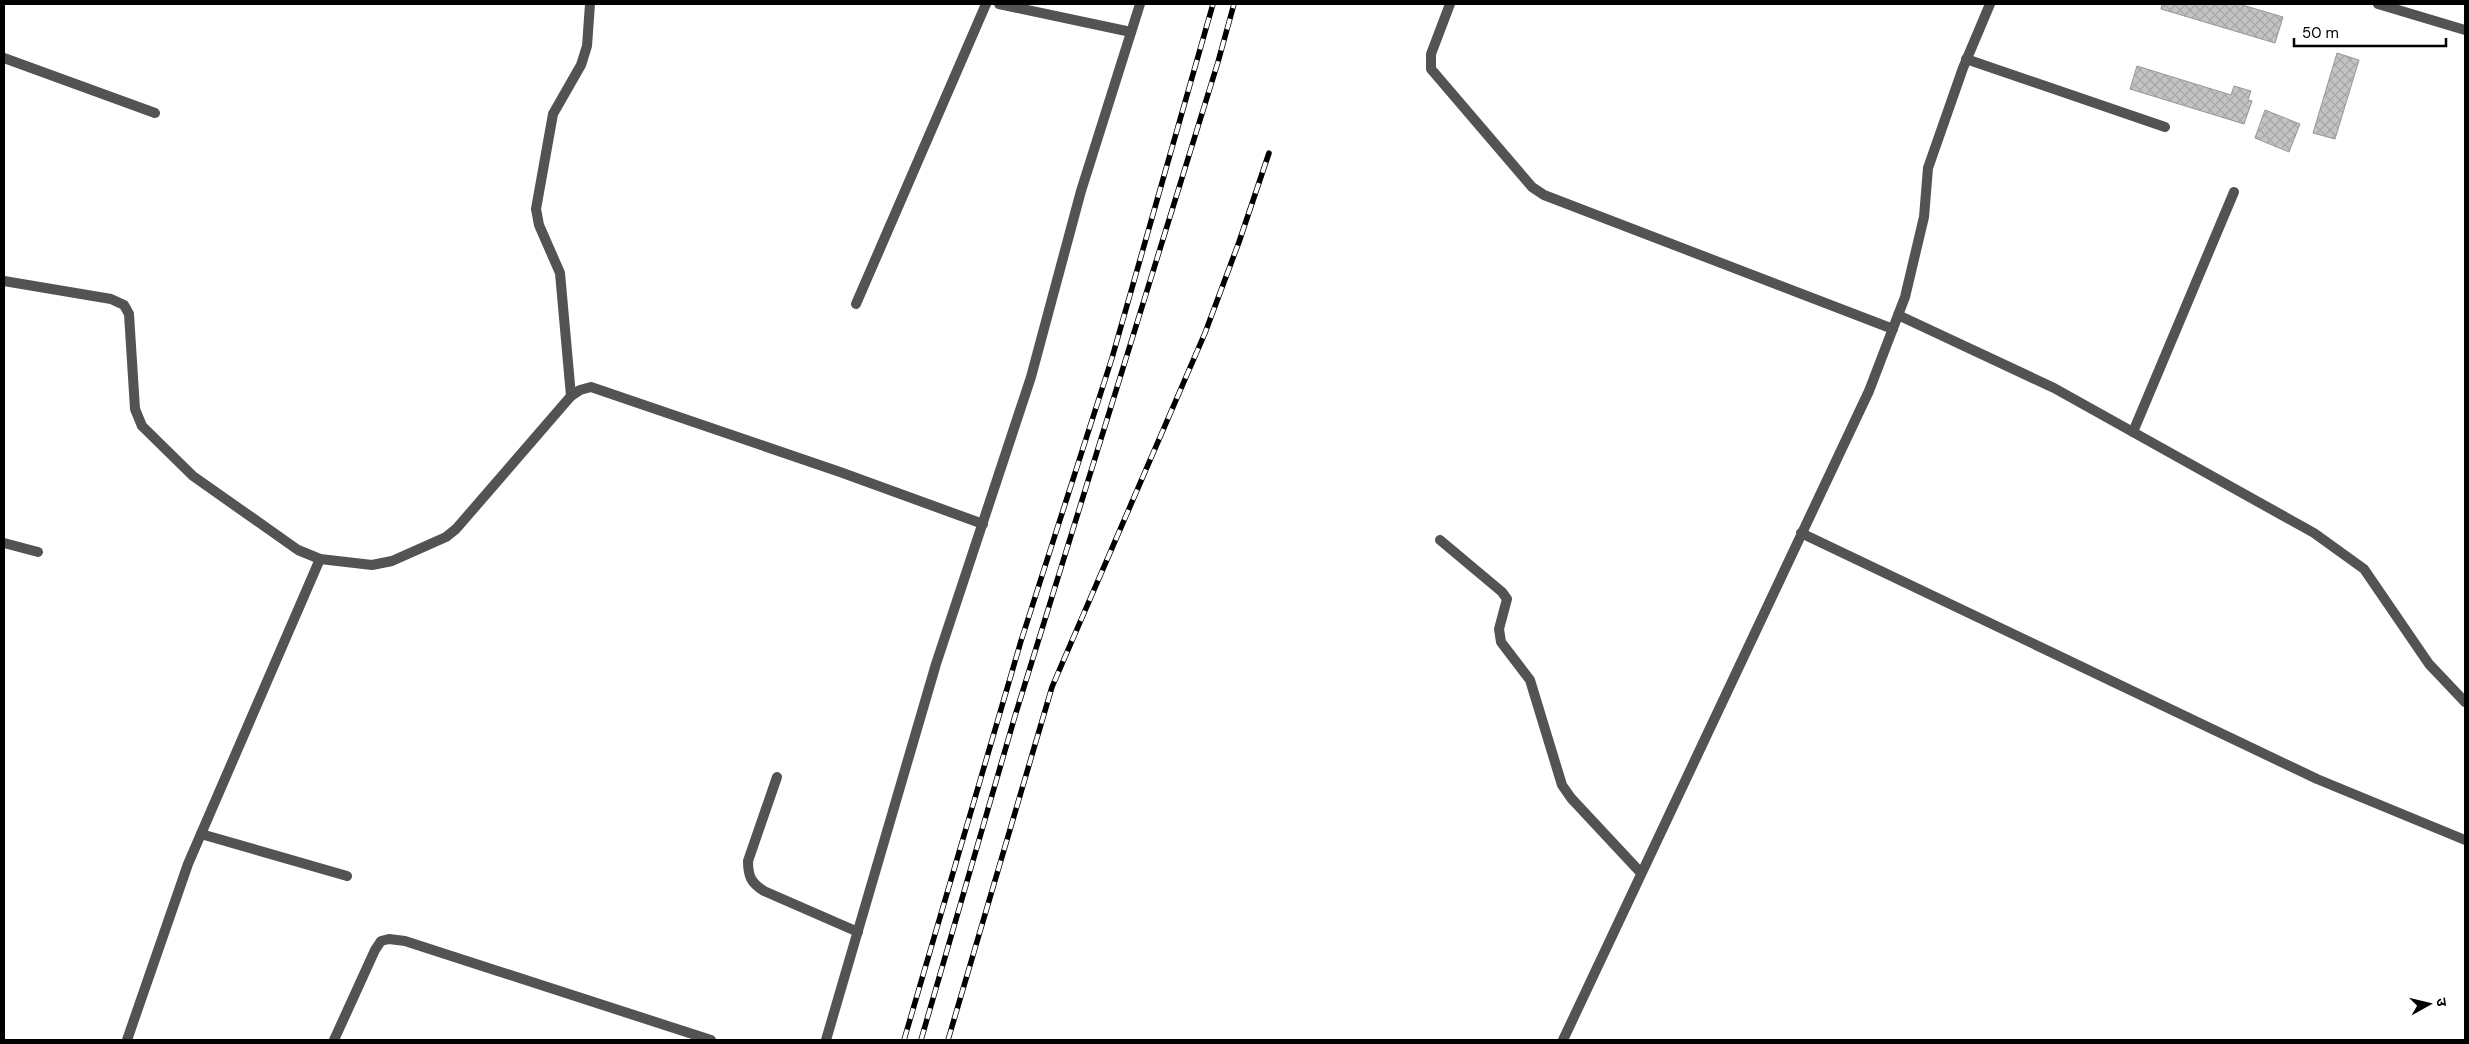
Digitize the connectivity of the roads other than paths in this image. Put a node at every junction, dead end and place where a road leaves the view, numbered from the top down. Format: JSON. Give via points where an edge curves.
{"nodes":[{"id":1,"x":590,"y":4,"type":"edge"},
{"id":2,"x":986,"y":4,"type":"edge"},
{"id":3,"x":999,"y":4,"type":"edge"},
{"id":4,"x":1140,"y":4,"type":"edge"},
{"id":5,"x":1450,"y":4,"type":"edge"},
{"id":6,"x":1990,"y":4,"type":"edge"},
{"id":7,"x":2378,"y":4,"type":"edge"},
{"id":8,"x":2465,"y":30,"type":"edge"},
{"id":9,"x":1131,"y":32,"type":"junction"},
{"id":10,"x":4,"y":58,"type":"edge"},
{"id":11,"x":1966,"y":59,"type":"junction"},
{"id":12,"x":155,"y":113,"type":"dead end"},
{"id":13,"x":2165,"y":127,"type":"dead end"},
{"id":14,"x":2234,"y":192,"type":"dead end"},
{"id":15,"x":4,"y":280,"type":"edge"},
{"id":16,"x":856,"y":304,"type":"dead end"},
{"id":17,"x":1898,"y":315,"type":"junction"},
{"id":18,"x":1893,"y":328,"type":"junction"},
{"id":19,"x":570,"y":396,"type":"junction"},
{"id":20,"x":2133,"y":432,"type":"junction"},
{"id":21,"x":983,"y":524,"type":"junction"},
{"id":22,"x":1801,"y":533,"type":"junction"},
{"id":23,"x":1440,"y":540,"type":"dead end"},
{"id":24,"x":4,"y":543,"type":"edge"},
{"id":25,"x":38,"y":552,"type":"dead end"},
{"id":26,"x":320,"y":559,"type":"junction"},
{"id":27,"x":2465,"y":702,"type":"edge"},
{"id":28,"x":777,"y":777,"type":"dead end"},
{"id":29,"x":201,"y":834,"type":"junction"},
{"id":30,"x":2465,"y":840,"type":"edge"},
{"id":31,"x":1641,"y":873,"type":"junction"},
{"id":32,"x":347,"y":876,"type":"dead end"},
{"id":33,"x":858,"y":932,"type":"junction"},
{"id":34,"x":127,"y":1040,"type":"edge"},
{"id":35,"x":334,"y":1040,"type":"edge"},
{"id":36,"x":711,"y":1040,"type":"edge"},
{"id":37,"x":826,"y":1040,"type":"edge"},
{"id":38,"x":1563,"y":1040,"type":"edge"}],
"edges":[{"from":1,"to":19,"type":"street","via":[[588,46],[554,114],[536,209],[539,225],[560,273]]},
{"from":2,"to":16,"type":"street"},
{"from":3,"to":9,"type":"street"},
{"from":4,"to":9,"type":"street"},
{"from":5,"to":18,"type":"street","via":[[1431,54],[1431,69],[1532,187],[1571,206]]},
{"from":6,"to":11,"type":"street"},
{"from":7,"to":8,"type":"street"},
{"from":9,"to":21,"type":"street","via":[[1081,191],[1031,377]]},
{"from":10,"to":12,"type":"street"},
{"from":11,"to":13,"type":"street"},
{"from":11,"to":17,"type":"street","via":[[1928,168],[1924,217]]},
{"from":14,"to":20,"type":"street"},
{"from":15,"to":26,"type":"street","via":[[124,304],[129,314],[135,409],[142,426],[204,484],[298,550]]},
{"from":17,"to":18,"type":"street"},
{"from":17,"to":20,"type":"street","via":[[2054,388]]},
{"from":18,"to":22,"type":"street","via":[[1869,391]]},
{"from":19,"to":21,"type":"street","via":[[580,390],[603,390]]},
{"from":19,"to":26,"type":"street","via":[[446,537],[392,561],[372,565]]},
{"from":20,"to":27,"type":"street","via":[[2344,553],[2364,570],[2429,664]]},
{"from":21,"to":33,"type":"street","via":[[936,664]]},
{"from":22,"to":30,"type":"street","via":[[2317,779]]},
{"from":22,"to":31,"type":"street"},
{"from":23,"to":31,"type":"street","via":[[1502,592],[1506,599],[1499,629],[1501,642],[1530,680],[1562,785]]},
{"from":24,"to":25,"type":"street"},
{"from":26,"to":29,"type":"street"},
{"from":28,"to":33,"type":"street","via":[[748,861],[748,874],[764,891]]},
{"from":29,"to":32,"type":"street"},
{"from":29,"to":34,"type":"street"},
{"from":31,"to":38,"type":"street"},
{"from":33,"to":37,"type":"street"},
{"from":35,"to":36,"type":"street","via":[[375,950],[381,941],[389,939],[406,941]]}]}
